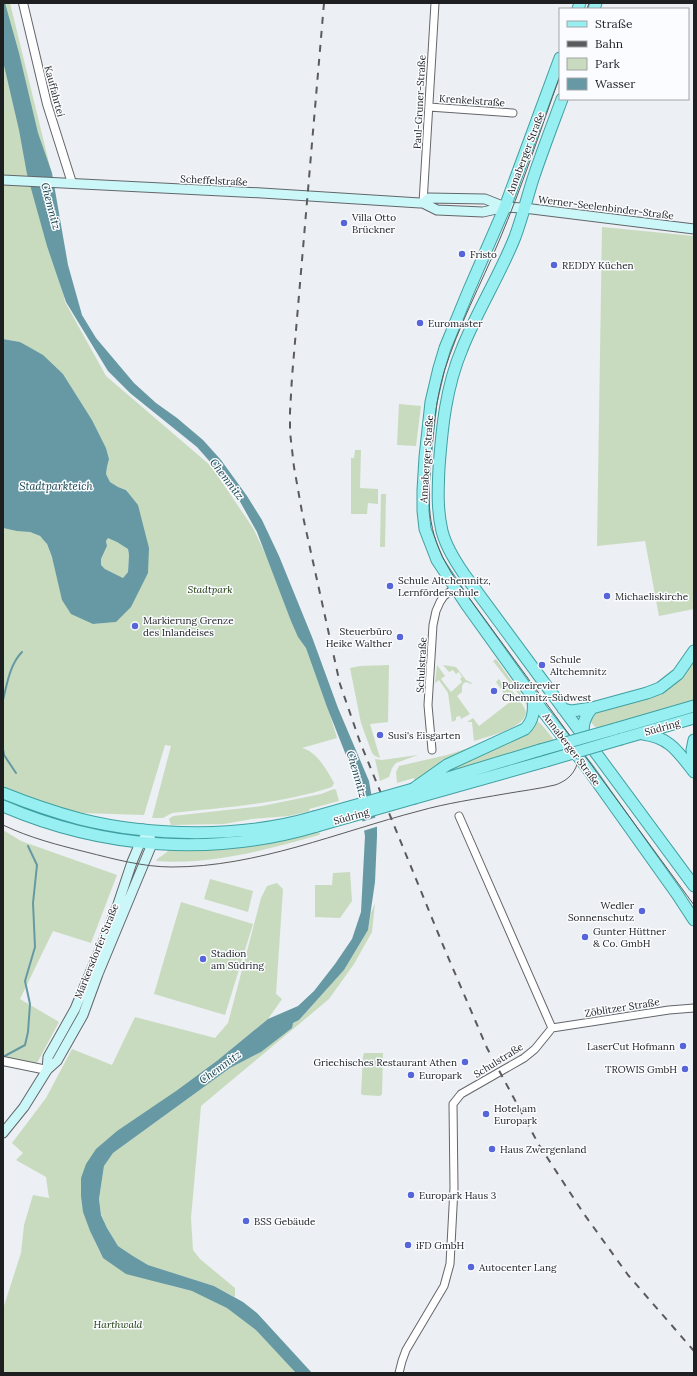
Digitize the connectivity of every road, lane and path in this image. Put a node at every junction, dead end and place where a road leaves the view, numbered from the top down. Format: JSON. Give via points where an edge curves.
{"nodes":[{"id":1,"x":23,"y":3,"type":"edge"},
{"id":2,"x":434,"y":3,"type":"edge"},
{"id":3,"x":559,"y":61,"type":"edge"},
{"id":4,"x":562,"y":100,"type":"edge"},
{"id":5,"x":429,"y":107,"type":"junction"},
{"id":6,"x":513,"y":113,"type":"dead end"},
{"id":7,"x":3,"y":180,"type":"edge"},
{"id":8,"x":72,"y":183,"type":"junction"},
{"id":9,"x":423,"y":203,"type":"junction"},
{"id":10,"x":515,"y":208,"type":"junction"},
{"id":11,"x":694,"y":229,"type":"edge"},
{"id":12,"x":455,"y":588,"type":"junction"},
{"id":13,"x":694,"y":651,"type":"edge"},
{"id":14,"x":533,"y":698,"type":"junction"},
{"id":15,"x":694,"y":707,"type":"edge"},
{"id":16,"x":563,"y":708,"type":"junction"},
{"id":17,"x":592,"y":708,"type":"junction"},
{"id":18,"x":694,"y":718,"type":"edge"},
{"id":19,"x":675,"y":724,"type":"junction"},
{"id":20,"x":641,"y":734,"type":"junction"},
{"id":21,"x":583,"y":736,"type":"junction"},
{"id":22,"x":694,"y":740,"type":"edge"},
{"id":23,"x":432,"y":750,"type":"dead end"},
{"id":24,"x":677,"y":750,"type":"junction"},
{"id":25,"x":694,"y":764,"type":"edge"},
{"id":26,"x":694,"y":772,"type":"edge"},
{"id":27,"x":3,"y":793,"type":"edge"},
{"id":28,"x":414,"y":793,"type":"junction"},
{"id":29,"x":3,"y":806,"type":"edge"},
{"id":30,"x":459,"y":816,"type":"dead end"},
{"id":31,"x":150,"y":834,"type":"junction"},
{"id":32,"x":140,"y":843,"type":"junction"},
{"id":33,"x":694,"y":886,"type":"edge"},
{"id":34,"x":694,"y":920,"type":"edge"},
{"id":35,"x":694,"y":1008,"type":"edge"},
{"id":36,"x":552,"y":1028,"type":"junction"},
{"id":37,"x":3,"y":1061,"type":"edge"},
{"id":38,"x":47,"y":1070,"type":"junction"},
{"id":39,"x":3,"y":1133,"type":"edge"},
{"id":40,"x":399,"y":1373,"type":"edge"}],
"edges":[{"from":1,"to":8,"type":"street","name":"Kauffahrtei","via":[[48,104]]},
{"from":2,"to":5,"type":"street","name":"Paul-Gruner-Straße"},
{"from":3,"to":10,"type":"main road","name":"Annaberger Straße"},
{"from":4,"to":10,"type":"main road","name":"Annaberger Straße"},
{"from":5,"to":6,"type":"street","name":"Krenkelstraße"},
{"from":5,"to":9,"type":"street","name":"Paul-Gruner-Straße"},
{"from":7,"to":8,"type":"main road","name":"Scheffelstraße"},
{"from":8,"to":9,"type":"main road","name":"Scheffelstraße"},
{"from":9,"to":10,"type":"main road","name":"Scheffelstraße","via":[[441,210],[483,212]]},
{"from":9,"to":10,"type":"main road","name":"Scheffelstraße","via":[[429,198],[485,199]]},
{"from":10,"to":11,"type":"main road","name":"Werner-Seelenbinder-Straße"},
{"from":10,"to":12,"type":"main road","name":"Annaberger Straße","via":[[468,292],[446,348],[430,409],[423,511],[426,529],[437,560]]},
{"from":10,"to":16,"type":"main road","name":"Annaberger Straße","via":[[516,235],[465,341],[452,377],[443,422],[439,480],[440,520],[445,541],[456,562]]},
{"from":12,"to":14,"type":"main road","name":"Annaberger Straße"},
{"from":12,"to":23,"type":"street","name":"Schulstraße","via":[[440,602],[433,625],[428,705]]},
{"from":13,"to":17,"type":"main road","via":[[678,674],[660,688]]},
{"from":14,"to":28,"type":"main road","via":[[534,715],[525,729],[447,765]]},
{"from":14,"to":34,"type":"main road","name":"Annaberger Straße","via":[[588,769]]},
{"from":15,"to":19,"type":"main road"},
{"from":15,"to":28,"type":"main road","name":"Südring","bridge":true,"via":[[540,750]]},
{"from":16,"to":17,"type":"main road","via":[[576,711]]},
{"from":16,"to":21,"type":"main road","name":"Annaberger Straße"},
{"from":17,"to":21,"type":"main road","via":[[584,721]]},
{"from":18,"to":19,"type":"main road","name":"Südring"},
{"from":19,"to":20,"type":"main road","name":"Südring"},
{"from":19,"to":24,"type":"main road","via":[[673,737]]},
{"from":20,"to":24,"type":"main road","via":[[661,738]]},
{"from":20,"to":28,"type":"main road","name":"Südring","bridge":true,"via":[[546,761]]},
{"from":21,"to":33,"type":"main road","name":"Annaberger Straße"},
{"from":22,"to":25,"type":"main road"},
{"from":24,"to":26,"type":"main road"},
{"from":27,"to":31,"type":"main road","name":"Südring","via":[[81,819]]},
{"from":28,"to":31,"type":"main road","name":"Südring","bridge":true,"via":[[269,838],[227,844],[179,846]]},
{"from":29,"to":32,"type":"main road","name":"Südring","via":[[73,830]]},
{"from":30,"to":36,"type":"street"},
{"from":31,"to":32,"type":"main road","name":"Südring"},
{"from":31,"to":38,"type":"main road","name":"Markersdorfer Straße","via":[[83,1015],[57,1061]]},
{"from":32,"to":38,"type":"main road","name":"Markersdorfer Straße","via":[[91,973],[75,1009],[48,1057]]},
{"from":35,"to":36,"type":"street","name":"Zöblitzer Straße"},
{"from":36,"to":40,"type":"street","name":"Schulstraße","via":[[524,1058],[461,1094],[453,1104],[454,1188],[450,1264],[444,1286],[406,1350]]},
{"from":37,"to":38,"type":"street"},
{"from":38,"to":39,"type":"main road","via":[[24,1107]]}]}
